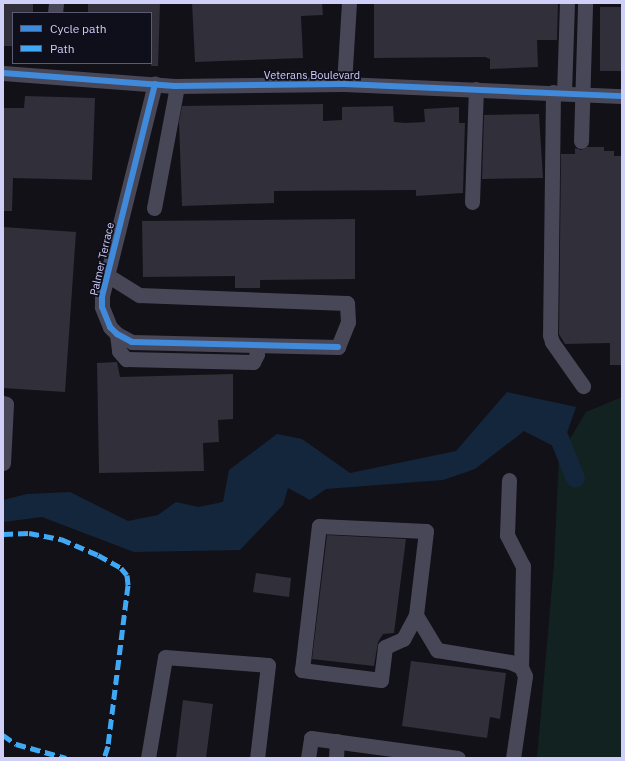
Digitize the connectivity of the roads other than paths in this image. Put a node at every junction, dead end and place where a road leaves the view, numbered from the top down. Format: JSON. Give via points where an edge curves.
{"nodes":[{"id":1,"x":349,"y":3,"type":"edge"},
{"id":2,"x":567,"y":3,"type":"edge"},
{"id":3,"x":585,"y":3,"type":"edge"},
{"id":4,"x":51,"y":70,"type":"edge"},
{"id":5,"x":3,"y":73,"type":"edge"},
{"id":6,"x":155,"y":84,"type":"junction"},
{"id":7,"x":344,"y":84,"type":"junction"},
{"id":8,"x":177,"y":86,"type":"junction"},
{"id":9,"x":476,"y":89,"type":"junction"},
{"id":10,"x":558,"y":92,"type":"junction"},
{"id":11,"x":581,"y":93,"type":"junction"},
{"id":12,"x":622,"y":96,"type":"edge"},
{"id":13,"x":581,"y":141,"type":"dead end"},
{"id":14,"x":472,"y":202,"type":"dead end"},
{"id":15,"x":154,"y":208,"type":"dead end"},
{"id":16,"x":107,"y":275,"type":"junction"},
{"id":17,"x":583,"y":386,"type":"dead end"},
{"id":18,"x":3,"y":403,"type":"edge"},
{"id":19,"x":3,"y":463,"type":"edge"},
{"id":20,"x":509,"y":480,"type":"dead end"},
{"id":21,"x":416,"y":615,"type":"junction"},
{"id":22,"x":521,"y":667,"type":"junction"},
{"id":23,"x":337,"y":741,"type":"junction"},
{"id":24,"x":148,"y":758,"type":"edge"},
{"id":25,"x":257,"y":758,"type":"edge"},
{"id":26,"x":308,"y":758,"type":"edge"},
{"id":27,"x":336,"y":758,"type":"edge"},
{"id":28,"x":458,"y":758,"type":"edge"},
{"id":29,"x":513,"y":758,"type":"edge"}],
"edges":[{"from":1,"to":7,"type":"street"},
{"from":2,"to":10,"type":"street"},
{"from":3,"to":11,"type":"street"},
{"from":4,"to":5,"type":"street","name":"Veterans Boulevard"},
{"from":4,"to":6,"type":"street","name":"Veterans Boulevard"},
{"from":6,"to":8,"type":"street","name":"Veterans Boulevard"},
{"from":6,"to":16,"type":"street","name":"Palmer Terrace"},
{"from":7,"to":8,"type":"street","name":"Veterans Boulevard"},
{"from":7,"to":9,"type":"street","name":"Veterans Boulevard"},
{"from":8,"to":15,"type":"street"},
{"from":9,"to":10,"type":"street","name":"Veterans Boulevard"},
{"from":9,"to":14,"type":"street"},
{"from":10,"to":11,"type":"street","name":"Veterans Boulevard"},
{"from":10,"to":17,"type":"street","via":[[550,335],[552,342]]},
{"from":11,"to":12,"type":"street","name":"Veterans Boulevard"},
{"from":11,"to":13,"type":"street"},
{"from":16,"to":16,"type":"street","name":"Palmer Terrace","via":[[102,307],[107,322],[117,334],[132,342],[338,347],[348,322],[347,303],[139,295]]},
{"from":18,"to":19,"type":"street","via":[[6,404]]},
{"from":20,"to":22,"type":"street","via":[[507,535],[523,566]]},
{"from":21,"to":21,"type":"street","via":[[426,531],[319,526],[302,670],[381,680],[385,647],[403,639]]},
{"from":21,"to":22,"type":"street","via":[[437,650],[510,662]]},
{"from":22,"to":29,"type":"street","via":[[525,676]]},
{"from":23,"to":26,"type":"street","via":[[311,738]]},
{"from":23,"to":27,"type":"street"},
{"from":23,"to":28,"type":"street"},
{"from":24,"to":25,"type":"street","via":[[165,657],[268,665]]}]}
